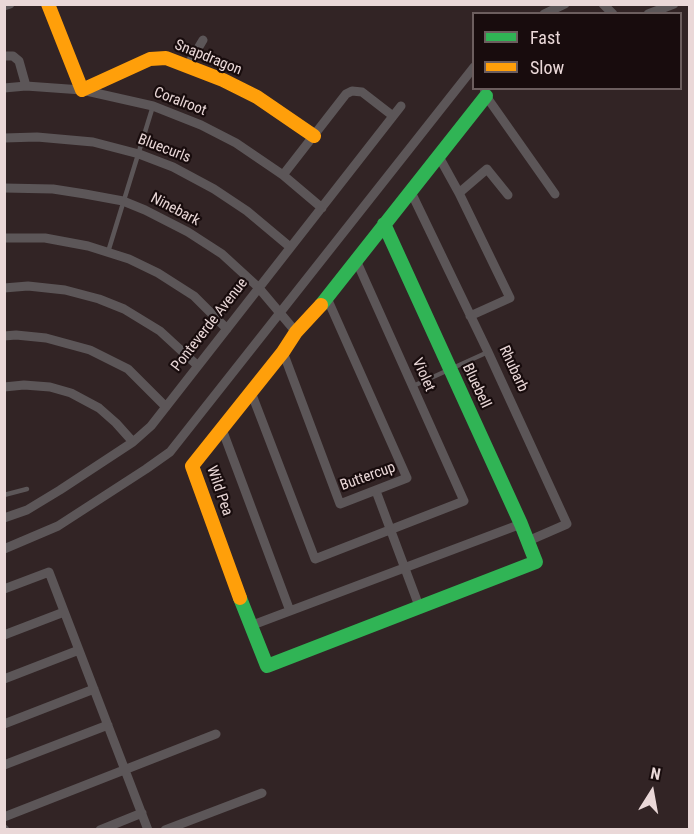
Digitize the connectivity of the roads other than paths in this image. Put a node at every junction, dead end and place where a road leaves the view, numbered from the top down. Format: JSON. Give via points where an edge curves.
{"nodes":[{"id":1,"x":10,"y":4,"type":"edge"},
{"id":2,"x":48,"y":4,"type":"edge"},
{"id":3,"x":565,"y":4,"type":"edge"},
{"id":4,"x":674,"y":4,"type":"edge"},
{"id":5,"x":4,"y":6,"type":"edge"},
{"id":6,"x":548,"y":12,"type":"edge"},
{"id":7,"x":653,"y":12,"type":"edge"},
{"id":8,"x":202,"y":40,"type":"dead end"},
{"id":9,"x":4,"y":56,"type":"edge"},
{"id":10,"x":188,"y":65,"type":"junction"},
{"id":11,"x":472,"y":70,"type":"edge"},
{"id":12,"x":26,"y":86,"type":"junction"},
{"id":13,"x":4,"y":87,"type":"edge"},
{"id":14,"x":82,"y":90,"type":"junction"},
{"id":15,"x":485,"y":92,"type":"edge"},
{"id":16,"x":153,"y":106,"type":"junction"},
{"id":17,"x":401,"y":106,"type":"dead end"},
{"id":18,"x":393,"y":116,"type":"junction"},
{"id":19,"x":314,"y":136,"type":"junction"},
{"id":20,"x":4,"y":138,"type":"edge"},
{"id":21,"x":139,"y":154,"type":"junction"},
{"id":22,"x":438,"y":155,"type":"junction"},
{"id":23,"x":283,"y":176,"type":"junction"},
{"id":24,"x":4,"y":188,"type":"edge"},
{"id":25,"x":410,"y":190,"type":"junction"},
{"id":26,"x":459,"y":193,"type":"junction"},
{"id":27,"x":555,"y":194,"type":"dead end"},
{"id":28,"x":508,"y":195,"type":"dead end"},
{"id":29,"x":123,"y":201,"type":"junction"},
{"id":30,"x":322,"y":208,"type":"junction"},
{"id":31,"x":384,"y":224,"type":"junction"},
{"id":32,"x":4,"y":238,"type":"edge"},
{"id":33,"x":290,"y":247,"type":"junction"},
{"id":34,"x":108,"y":252,"type":"junction"},
{"id":35,"x":356,"y":260,"type":"junction"},
{"id":36,"x":4,"y":288,"type":"edge"},
{"id":37,"x":258,"y":288,"type":"junction"},
{"id":38,"x":327,"y":298,"type":"junction"},
{"id":39,"x":280,"y":312,"type":"junction"},
{"id":40,"x":470,"y":316,"type":"junction"},
{"id":41,"x":227,"y":329,"type":"junction"},
{"id":42,"x":296,"y":332,"type":"junction"},
{"id":43,"x":4,"y":336,"type":"edge"},
{"id":44,"x":283,"y":352,"type":"junction"},
{"id":45,"x":488,"y":352,"type":"junction"},
{"id":46,"x":198,"y":366,"type":"junction"},
{"id":47,"x":450,"y":369,"type":"junction"},
{"id":48,"x":4,"y":387,"type":"edge"},
{"id":49,"x":411,"y":387,"type":"junction"},
{"id":50,"x":251,"y":392,"type":"junction"},
{"id":51,"x":166,"y":406,"type":"junction"},
{"id":52,"x":222,"y":429,"type":"junction"},
{"id":53,"x":133,"y":442,"type":"junction"},
{"id":54,"x":27,"y":489,"type":"dead end"},
{"id":55,"x":376,"y":491,"type":"junction"},
{"id":56,"x":4,"y":495,"type":"edge"},
{"id":57,"x":4,"y":518,"type":"edge"},
{"id":58,"x":521,"y":524,"type":"junction"},
{"id":59,"x":391,"y":530,"type":"junction"},
{"id":60,"x":528,"y":541,"type":"junction"},
{"id":61,"x":4,"y":549,"type":"edge"},
{"id":62,"x":536,"y":562,"type":"joint"},
{"id":63,"x":404,"y":568,"type":"junction"},
{"id":64,"x":4,"y":589,"type":"edge"},
{"id":65,"x":418,"y":606,"type":"junction"},
{"id":66,"x":290,"y":611,"type":"junction"},
{"id":67,"x":64,"y":612,"type":"junction"},
{"id":68,"x":250,"y":626,"type":"junction"},
{"id":69,"x":4,"y":635,"type":"edge"},
{"id":70,"x":79,"y":650,"type":"junction"},
{"id":71,"x":4,"y":680,"type":"edge"},
{"id":72,"x":94,"y":689,"type":"junction"},
{"id":73,"x":4,"y":724,"type":"edge"},
{"id":74,"x":108,"y":725,"type":"junction"},
{"id":75,"x":216,"y":735,"type":"dead end"},
{"id":76,"x":4,"y":765,"type":"edge"},
{"id":77,"x":125,"y":770,"type":"junction"},
{"id":78,"x":262,"y":793,"type":"dead end"},
{"id":79,"x":142,"y":813,"type":"junction"},
{"id":80,"x":4,"y":817,"type":"edge"},
{"id":81,"x":100,"y":830,"type":"edge"},
{"id":82,"x":148,"y":830,"type":"edge"},
{"id":83,"x":165,"y":830,"type":"edge"}],
"edges":[{"from":1,"to":5,"type":"street"},
{"from":2,"to":14,"type":"street"},
{"from":3,"to":6,"type":"street"},
{"from":4,"to":7,"type":"street"},
{"from":8,"to":10,"type":"street"},
{"from":9,"to":12,"type":"street","via":[[19,61]]},
{"from":10,"to":14,"type":"street","name":"Snapdragon","via":[[166,58],[150,59]]},
{"from":10,"to":19,"type":"street","name":"Snapdragon","via":[[260,92]]},
{"from":11,"to":39,"type":"street"},
{"from":12,"to":13,"type":"street","name":"Coralroot"},
{"from":12,"to":14,"type":"street","name":"Coralroot"},
{"from":14,"to":16,"type":"street","name":"Coralroot"},
{"from":15,"to":22,"type":"street","name":"Wild Pea"},
{"from":15,"to":27,"type":"street"},
{"from":16,"to":21,"type":"lane"},
{"from":16,"to":23,"type":"street","name":"Coralroot","via":[[236,143]]},
{"from":17,"to":18,"type":"street","name":"Ponteverde Avenue"},
{"from":18,"to":19,"type":"street","via":[[362,92],[352,90]]},
{"from":18,"to":30,"type":"street","name":"Ponteverde Avenue"},
{"from":19,"to":23,"type":"street"},
{"from":20,"to":21,"type":"street","name":"Bluecurls","via":[[93,142]]},
{"from":21,"to":29,"type":"lane"},
{"from":21,"to":33,"type":"street","name":"Bluecurls","via":[[173,166],[214,189],[248,211]]},
{"from":22,"to":25,"type":"street","name":"Wild Pea"},
{"from":22,"to":26,"type":"street"},
{"from":23,"to":30,"type":"street","name":"Coralroot"},
{"from":24,"to":29,"type":"street","name":"Ninebark","via":[[53,189]]},
{"from":25,"to":31,"type":"street","name":"Wild Pea"},
{"from":25,"to":40,"type":"street","name":"Rhubarb"},
{"from":26,"to":28,"type":"street","via":[[488,169]]},
{"from":26,"to":40,"type":"street","via":[[510,298]]},
{"from":29,"to":34,"type":"lane"},
{"from":29,"to":37,"type":"street","name":"Ninebark","via":[[188,232],[222,254]]},
{"from":30,"to":33,"type":"street","name":"Ponteverde Avenue"},
{"from":31,"to":35,"type":"street","name":"Wild Pea"},
{"from":31,"to":47,"type":"street","name":"Bluebell"},
{"from":32,"to":34,"type":"street","via":[[45,238]]},
{"from":33,"to":37,"type":"street","name":"Ponteverde Avenue"},
{"from":34,"to":41,"type":"street","via":[[158,273],[194,296]]},
{"from":35,"to":38,"type":"street","name":"Wild Pea"},
{"from":35,"to":49,"type":"street","name":"Violet"},
{"from":36,"to":46,"type":"street","via":[[65,290],[124,309],[160,331]]},
{"from":37,"to":39,"type":"street","name":"Ninebark"},
{"from":37,"to":41,"type":"street","name":"Ponteverde Avenue"},
{"from":38,"to":42,"type":"street","name":"Wild Pea"},
{"from":38,"to":55,"type":"street","name":"Buttercup","via":[[406,478]]},
{"from":39,"to":42,"type":"street","name":"Ninebark"},
{"from":39,"to":61,"type":"street","via":[[170,452],[58,526]]},
{"from":40,"to":45,"type":"street","name":"Rhubarb"},
{"from":41,"to":46,"type":"street","name":"Ponteverde Avenue"},
{"from":42,"to":44,"type":"street","name":"Wild Pea"},
{"from":43,"to":51,"type":"street","via":[[46,338],[90,350],[128,369]]},
{"from":44,"to":50,"type":"street","name":"Wild Pea"},
{"from":44,"to":55,"type":"street","name":"Buttercup","via":[[340,504]]},
{"from":45,"to":47,"type":"lane"},
{"from":45,"to":60,"type":"street","name":"Rhubarb","via":[[567,524]]},
{"from":46,"to":51,"type":"street","name":"Ponteverde Avenue"},
{"from":47,"to":49,"type":"lane"},
{"from":47,"to":58,"type":"street","name":"Bluebell"},
{"from":48,"to":53,"type":"street","via":[[50,387],[71,393],[99,408]]},
{"from":49,"to":59,"type":"street","name":"Violet","via":[[464,501]]},
{"from":50,"to":52,"type":"street","name":"Wild Pea"},
{"from":50,"to":59,"type":"street","via":[[315,559]]},
{"from":51,"to":53,"type":"street","name":"Ponteverde Avenue"},
{"from":52,"to":66,"type":"street"},
{"from":52,"to":68,"type":"street","name":"Wild Pea","via":[[192,466]]},
{"from":53,"to":57,"type":"street","name":"Ponteverde Avenue","via":[[27,510]]},
{"from":54,"to":56,"type":"lane"},
{"from":55,"to":59,"type":"street"},
{"from":58,"to":60,"type":"street","name":"Bluebell"},
{"from":58,"to":63,"type":"street"},
{"from":59,"to":63,"type":"street"},
{"from":60,"to":62,"type":"street","name":"Bluebell"},
{"from":62,"to":65,"type":"street","name":"Wild Pea"},
{"from":63,"to":65,"type":"street"},
{"from":63,"to":66,"type":"street"},
{"from":64,"to":67,"type":"street","via":[[49,572]]},
{"from":65,"to":68,"type":"street","name":"Wild Pea","via":[[267,666]]},
{"from":66,"to":68,"type":"street"},
{"from":67,"to":69,"type":"street"},
{"from":67,"to":70,"type":"street"},
{"from":70,"to":71,"type":"street"},
{"from":70,"to":72,"type":"street"},
{"from":72,"to":73,"type":"street"},
{"from":72,"to":74,"type":"street"},
{"from":74,"to":76,"type":"street"},
{"from":74,"to":77,"type":"street"},
{"from":75,"to":77,"type":"street"},
{"from":77,"to":79,"type":"street"},
{"from":77,"to":80,"type":"street"},
{"from":78,"to":83,"type":"street"},
{"from":79,"to":81,"type":"street"},
{"from":79,"to":82,"type":"street"}]}
